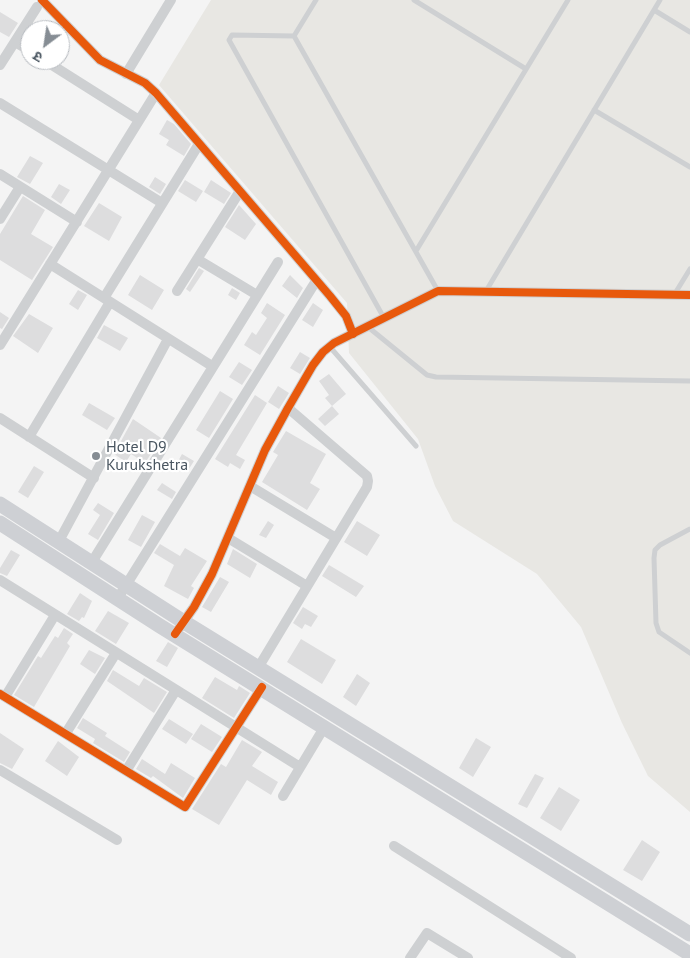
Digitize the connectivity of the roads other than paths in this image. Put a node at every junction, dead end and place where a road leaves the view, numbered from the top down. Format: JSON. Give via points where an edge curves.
{"nodes":[{"id":1,"x":171,"y":0,"type":"edge"},
{"id":2,"x":316,"y":0,"type":"edge"},
{"id":3,"x":414,"y":0,"type":"edge"},
{"id":4,"x":568,"y":0,"type":"edge"},
{"id":5,"x":660,"y":0,"type":"edge"},
{"id":6,"x":40,"y":4,"type":"edge"},
{"id":7,"x":654,"y":10,"type":"junction"},
{"id":8,"x":690,"y":32,"type":"edge"},
{"id":9,"x":294,"y":36,"type":"junction"},
{"id":10,"x":15,"y":42,"type":"junction"},
{"id":11,"x":20,"y":45,"type":"edge"},
{"id":12,"x":0,"y":65,"type":"edge"},
{"id":13,"x":526,"y":69,"type":"junction"},
{"id":14,"x":60,"y":70,"type":"edge"},
{"id":15,"x":126,"y":74,"type":"junction"},
{"id":16,"x":156,"y":93,"type":"junction"},
{"id":17,"x":0,"y":103,"type":"edge"},
{"id":18,"x":594,"y":110,"type":"junction"},
{"id":19,"x":139,"y":120,"type":"junction"},
{"id":20,"x":200,"y":144,"type":"junction"},
{"id":21,"x":690,"y":167,"type":"edge"},
{"id":22,"x":108,"y":170,"type":"junction"},
{"id":23,"x":0,"y":174,"type":"edge"},
{"id":24,"x":20,"y":187,"type":"junction"},
{"id":25,"x":240,"y":190,"type":"junction"},
{"id":26,"x":162,"y":203,"type":"junction"},
{"id":27,"x":0,"y":219,"type":"edge"},
{"id":28,"x":77,"y":222,"type":"junction"},
{"id":29,"x":416,"y":251,"type":"junction"},
{"id":30,"x":197,"y":259,"type":"junction"},
{"id":31,"x":278,"y":262,"type":"dead end"},
{"id":32,"x":50,"y":264,"type":"junction"},
{"id":33,"x":690,"y":268,"type":"edge"},
{"id":34,"x":316,"y":281,"type":"junction"},
{"id":35,"x":177,"y":291,"type":"dead end"},
{"id":36,"x":438,"y":291,"type":"junction"},
{"id":37,"x":486,"y":292,"type":"junction"},
{"id":38,"x":257,"y":295,"type":"junction"},
{"id":39,"x":674,"y":295,"type":"junction"},
{"id":40,"x":690,"y":295,"type":"edge"},
{"id":41,"x":107,"y":300,"type":"junction"},
{"id":42,"x":384,"y":318,"type":"junction"},
{"id":43,"x":368,"y":326,"type":"junction"},
{"id":44,"x":353,"y":334,"type":"junction"},
{"id":45,"x":168,"y":338,"type":"junction"},
{"id":46,"x":0,"y":345,"type":"edge"},
{"id":47,"x":330,"y":347,"type":"junction"},
{"id":48,"x":212,"y":366,"type":"junction"},
{"id":49,"x":690,"y":381,"type":"edge"},
{"id":50,"x":288,"y":408,"type":"junction"},
{"id":51,"x":0,"y":418,"type":"edge"},
{"id":52,"x":29,"y":436,"type":"junction"},
{"id":53,"x":416,"y":446,"type":"dead end"},
{"id":54,"x":94,"y":478,"type":"junction"},
{"id":55,"x":250,"y":486,"type":"junction"},
{"id":56,"x":0,"y":504,"type":"edge"},
{"id":57,"x":0,"y":523,"type":"edge"},
{"id":58,"x":690,"y":529,"type":"edge"},
{"id":59,"x":228,"y":538,"type":"junction"},
{"id":60,"x":336,"y":538,"type":"junction"},
{"id":61,"x":59,"y":541,"type":"junction"},
{"id":62,"x":92,"y":562,"type":"junction"},
{"id":63,"x":2,"y":585,"type":"edge"},
{"id":64,"x":127,"y":585,"type":"junction"},
{"id":65,"x":307,"y":586,"type":"junction"},
{"id":66,"x":118,"y":598,"type":"junction"},
{"id":67,"x":55,"y":615,"type":"junction"},
{"id":68,"x":179,"y":628,"type":"junction"},
{"id":69,"x":116,"y":653,"type":"junction"},
{"id":70,"x":690,"y":653,"type":"edge"},
{"id":71,"x":258,"y":668,"type":"junction"},
{"id":72,"x":262,"y":687,"type":"junction"},
{"id":73,"x":176,"y":690,"type":"junction"},
{"id":74,"x":2,"y":696,"type":"edge"},
{"id":75,"x":325,"y":726,"type":"junction"},
{"id":76,"x":237,"y":728,"type":"junction"},
{"id":77,"x":66,"y":734,"type":"junction"},
{"id":78,"x":300,"y":767,"type":"junction"},
{"id":79,"x":0,"y":770,"type":"edge"},
{"id":80,"x":126,"y":771,"type":"junction"},
{"id":81,"x":283,"y":796,"type":"dead end"},
{"id":82,"x":117,"y":840,"type":"dead end"},
{"id":83,"x":394,"y":846,"type":"dead end"},
{"id":84,"x":690,"y":934,"type":"edge"},
{"id":85,"x":690,"y":954,"type":"edge"},
{"id":86,"x":410,"y":958,"type":"edge"},
{"id":87,"x":468,"y":958,"type":"edge"},
{"id":88,"x":571,"y":958,"type":"edge"}],
"edges":[{"from":1,"to":15,"type":"street"},
{"from":2,"to":9,"type":"lane"},
{"from":3,"to":13,"type":"lane"},
{"from":4,"to":13,"type":"lane"},
{"from":5,"to":7,"type":"lane"},
{"from":6,"to":10,"type":"street"},
{"from":6,"to":15,"type":"street","via":[[100,60]]},
{"from":7,"to":8,"type":"lane"},
{"from":7,"to":18,"type":"lane"},
{"from":9,"to":29,"type":"lane"},
{"from":9,"to":42,"type":"lane","via":[[232,35],[230,40]]},
{"from":10,"to":11,"type":"street"},
{"from":10,"to":12,"type":"street"},
{"from":13,"to":29,"type":"lane"},
{"from":14,"to":19,"type":"street"},
{"from":15,"to":16,"type":"street","via":[[145,83]]},
{"from":16,"to":19,"type":"street"},
{"from":16,"to":20,"type":"street"},
{"from":17,"to":22,"type":"street"},
{"from":18,"to":21,"type":"lane"},
{"from":18,"to":37,"type":"lane"},
{"from":19,"to":22,"type":"street"},
{"from":20,"to":25,"type":"street"},
{"from":20,"to":26,"type":"street"},
{"from":22,"to":26,"type":"street"},
{"from":22,"to":28,"type":"street"},
{"from":23,"to":24,"type":"street"},
{"from":24,"to":27,"type":"street"},
{"from":24,"to":28,"type":"street"},
{"from":25,"to":30,"type":"street"},
{"from":25,"to":34,"type":"street"},
{"from":26,"to":41,"type":"street"},
{"from":28,"to":32,"type":"street"},
{"from":29,"to":36,"type":"lane"},
{"from":30,"to":35,"type":"street"},
{"from":30,"to":38,"type":"street"},
{"from":31,"to":38,"type":"street"},
{"from":32,"to":41,"type":"street"},
{"from":32,"to":46,"type":"street"},
{"from":33,"to":39,"type":"lane"},
{"from":34,"to":44,"type":"street","via":[[346,316]]},
{"from":34,"to":64,"type":"street"},
{"from":36,"to":37,"type":"street"},
{"from":36,"to":42,"type":"street"},
{"from":37,"to":39,"type":"street"},
{"from":38,"to":48,"type":"street"},
{"from":39,"to":40,"type":"street"},
{"from":41,"to":45,"type":"street"},
{"from":41,"to":52,"type":"street"},
{"from":42,"to":43,"type":"street"},
{"from":43,"to":44,"type":"street"},
{"from":43,"to":49,"type":"lane","via":[[427,375],[436,377]]},
{"from":44,"to":47,"type":"street"},
{"from":45,"to":48,"type":"street"},
{"from":45,"to":54,"type":"street"},
{"from":47,"to":50,"type":"street","via":[[313,365]]},
{"from":47,"to":53,"type":"lane"},
{"from":48,"to":62,"type":"street"},
{"from":50,"to":55,"type":"street"},
{"from":50,"to":60,"type":"street","via":[[367,476],[367,487]]},
{"from":51,"to":52,"type":"street"},
{"from":52,"to":54,"type":"street"},
{"from":54,"to":61,"type":"street"},
{"from":55,"to":59,"type":"street"},
{"from":55,"to":60,"type":"street"},
{"from":56,"to":61,"type":"main road"},
{"from":57,"to":66,"type":"main road"},
{"from":58,"to":70,"type":"lane","via":[[660,545],[654,558],[659,632]]},
{"from":59,"to":65,"type":"street"},
{"from":59,"to":68,"type":"street","via":[[212,574]]},
{"from":60,"to":65,"type":"street"},
{"from":61,"to":62,"type":"main road"},
{"from":62,"to":64,"type":"main road"},
{"from":63,"to":67,"type":"street"},
{"from":64,"to":66,"type":"street"},
{"from":64,"to":68,"type":"main road"},
{"from":65,"to":71,"type":"street"},
{"from":66,"to":68,"type":"main road"},
{"from":67,"to":69,"type":"street"},
{"from":67,"to":74,"type":"street"},
{"from":68,"to":71,"type":"main road"},
{"from":68,"to":72,"type":"main road"},
{"from":69,"to":73,"type":"street"},
{"from":69,"to":77,"type":"street"},
{"from":71,"to":84,"type":"main road"},
{"from":72,"to":75,"type":"main road"},
{"from":72,"to":76,"type":"street"},
{"from":73,"to":76,"type":"street"},
{"from":73,"to":80,"type":"street"},
{"from":74,"to":77,"type":"street"},
{"from":75,"to":78,"type":"street"},
{"from":75,"to":85,"type":"main road"},
{"from":76,"to":78,"type":"street"},
{"from":76,"to":80,"type":"street","via":[[185,807]]},
{"from":77,"to":80,"type":"street"},
{"from":78,"to":81,"type":"street"},
{"from":79,"to":82,"type":"street"},
{"from":83,"to":88,"type":"street"},
{"from":86,"to":87,"type":"street","via":[[427,933]]}]}
